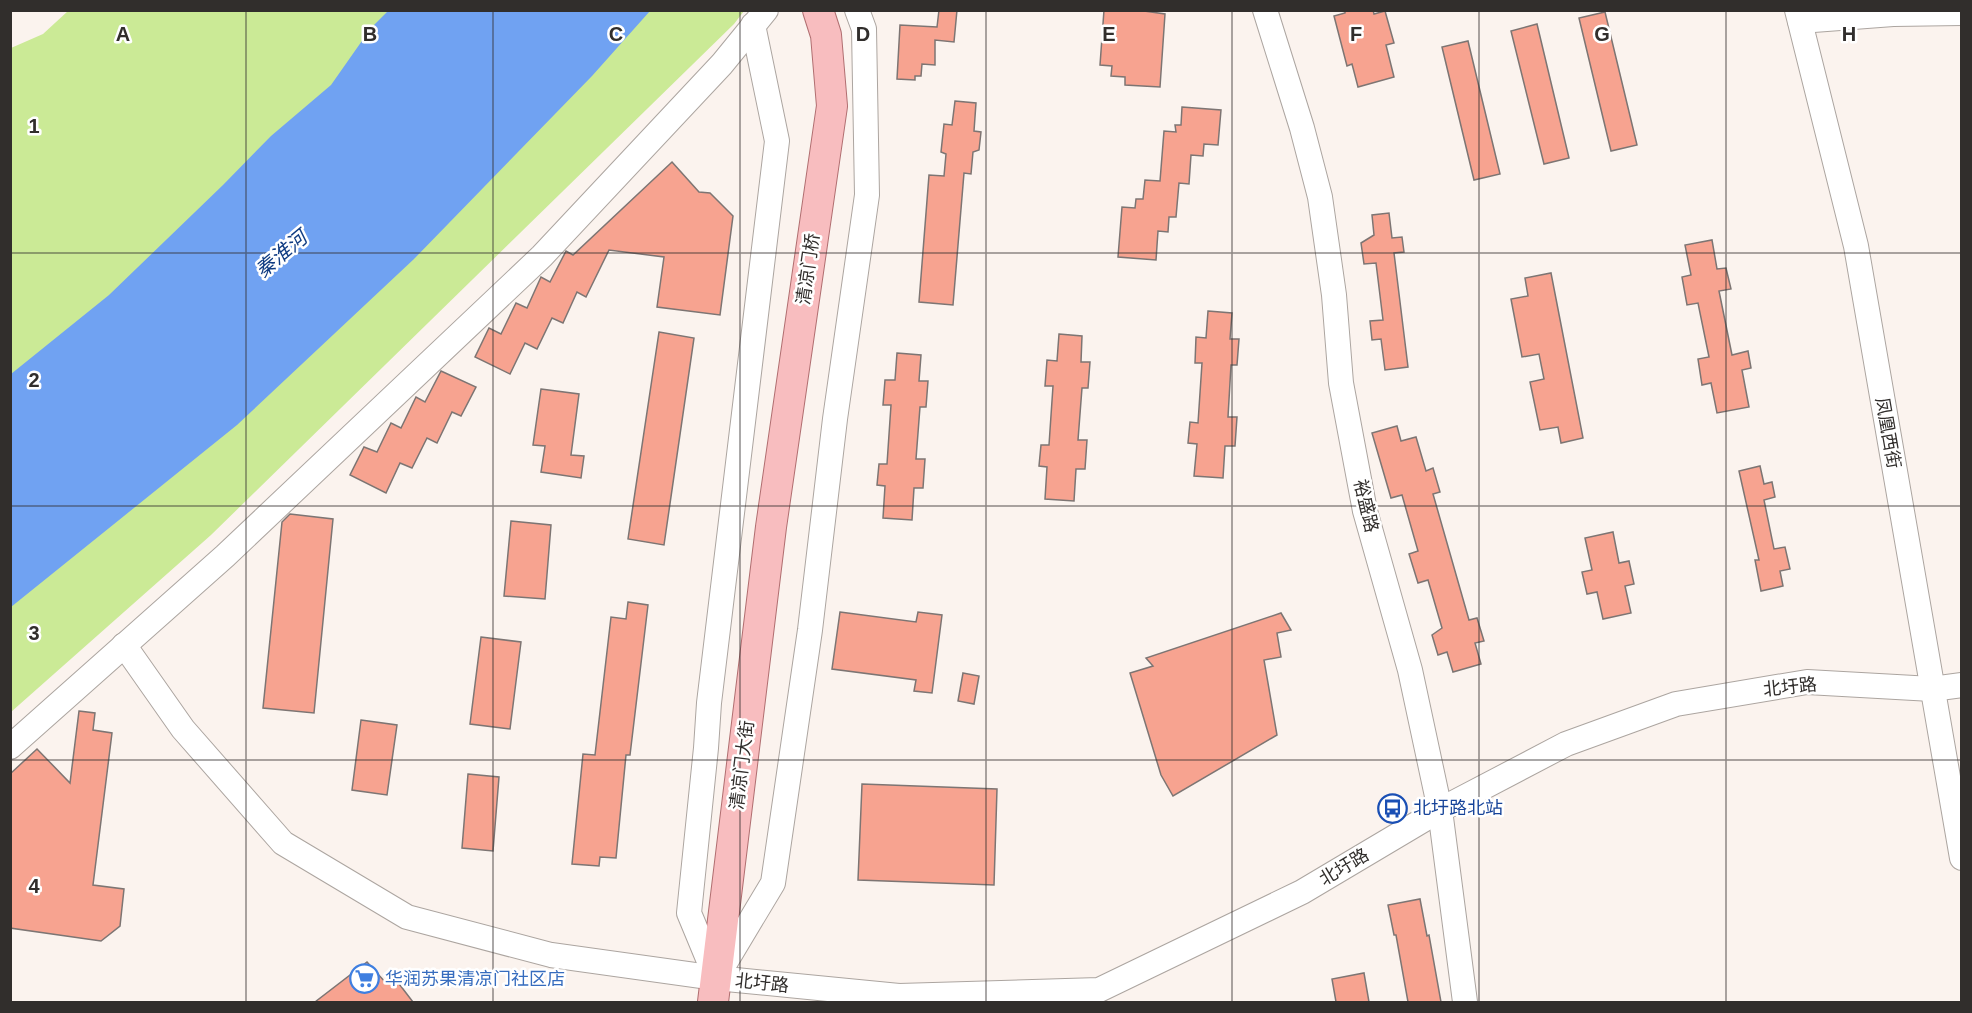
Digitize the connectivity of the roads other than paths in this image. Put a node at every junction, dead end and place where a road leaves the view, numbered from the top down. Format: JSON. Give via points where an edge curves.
{"nodes":[{"id":1,"x":818,"y":10,"type":"edge"},
{"id":2,"x":857,"y":10,"type":"edge"},
{"id":3,"x":1265,"y":10,"type":"edge"},
{"id":4,"x":1962,"y":13,"type":"edge"},
{"id":5,"x":1799,"y":16,"type":"edge"},
{"id":6,"x":759,"y":18,"type":"edge"},
{"id":7,"x":771,"y":527,"type":"joint"},
{"id":8,"x":124,"y":645,"type":"junction"},
{"id":9,"x":1962,"y":685,"type":"edge"},
{"id":10,"x":1932,"y":689,"type":"junction"},
{"id":11,"x":10,"y":747,"type":"edge"},
{"id":12,"x":1440,"y":810,"type":"junction"},
{"id":13,"x":1962,"y":858,"type":"edge"},
{"id":14,"x":715,"y":990,"type":"edge"},
{"id":15,"x":1465,"y":1002,"type":"edge"}],
"edges":[{"from":1,"to":7,"type":"main road","name":"清凉门桥","via":[[826,35],[832,106]]},
{"from":2,"to":14,"type":"street","via":[[864,29],[867,195],[810,630],[773,883]]},
{"from":3,"to":12,"type":"street","name":"裕盛路","via":[[1320,197],[1341,383],[1365,511],[1410,670]]},
{"from":4,"to":5,"type":"street"},
{"from":5,"to":10,"type":"street","name":"凤凰西街","via":[[1856,246]]},
{"from":6,"to":8,"type":"street","via":[[722,64],[542,256],[225,556]]},
{"from":6,"to":14,"type":"street","via":[[777,141],[709,703],[688,913]]},
{"from":7,"to":14,"type":"main road","name":"清凉门大街"},
{"from":8,"to":11,"type":"street"},
{"from":8,"to":14,"type":"street","name":"北圩路","via":[[183,729],[283,843],[407,917],[551,955]]},
{"from":9,"to":10,"type":"street","name":"北圩路"},
{"from":10,"to":12,"type":"street","name":"北圩路","via":[[1807,681],[1676,704],[1566,744]]},
{"from":10,"to":13,"type":"street","name":"凤凰西街"},
{"from":12,"to":14,"type":"street","name":"北圩路","via":[[1302,892],[1099,990],[899,996]]},
{"from":12,"to":15,"type":"street","name":"裕盛路"}]}
